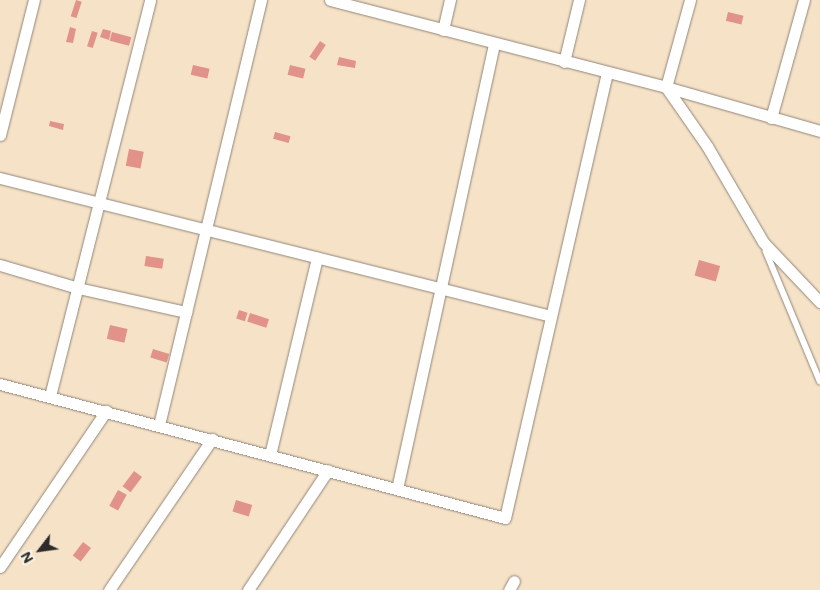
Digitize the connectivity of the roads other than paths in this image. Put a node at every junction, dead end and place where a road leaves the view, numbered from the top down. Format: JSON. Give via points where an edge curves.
{"nodes":[{"id":1,"x":34,"y":0,"type":"edge"},
{"id":2,"x":150,"y":0,"type":"edge"},
{"id":3,"x":261,"y":0,"type":"edge"},
{"id":4,"x":331,"y":0,"type":"edge"},
{"id":5,"x":450,"y":0,"type":"edge"},
{"id":6,"x":579,"y":0,"type":"edge"},
{"id":7,"x":690,"y":0,"type":"edge"},
{"id":8,"x":804,"y":0,"type":"edge"},
{"id":9,"x":443,"y":30,"type":"junction"},
{"id":10,"x":494,"y":44,"type":"junction"},
{"id":11,"x":564,"y":62,"type":"junction"},
{"id":12,"x":607,"y":73,"type":"junction"},
{"id":13,"x":0,"y":85,"type":"edge"},
{"id":14,"x":666,"y":87,"type":"junction"},
{"id":15,"x":12,"y":88,"type":"junction"},
{"id":16,"x":772,"y":118,"type":"junction"},
{"id":17,"x":820,"y":131,"type":"edge"},
{"id":18,"x":0,"y":135,"type":"edge"},
{"id":19,"x":0,"y":178,"type":"edge"},
{"id":20,"x":99,"y":203,"type":"junction"},
{"id":21,"x":206,"y":230,"type":"junction"},
{"id":22,"x":763,"y":242,"type":"junction"},
{"id":23,"x":318,"y":258,"type":"junction"},
{"id":24,"x":0,"y":265,"type":"edge"},
{"id":25,"x":78,"y":288,"type":"junction"},
{"id":26,"x":439,"y":288,"type":"junction"},
{"id":27,"x":820,"y":302,"type":"edge"},
{"id":28,"x":186,"y":312,"type":"junction"},
{"id":29,"x":551,"y":316,"type":"junction"},
{"id":30,"x":820,"y":381,"type":"edge"},
{"id":31,"x":0,"y":384,"type":"edge"},
{"id":32,"x":50,"y":396,"type":"junction"},
{"id":33,"x":106,"y":411,"type":"junction"},
{"id":34,"x":159,"y":425,"type":"junction"},
{"id":35,"x":212,"y":439,"type":"junction"},
{"id":36,"x":270,"y":455,"type":"junction"},
{"id":37,"x":328,"y":470,"type":"junction"},
{"id":38,"x":397,"y":489,"type":"junction"},
{"id":39,"x":0,"y":567,"type":"edge"},
{"id":40,"x":108,"y":590,"type":"edge"},
{"id":41,"x":248,"y":590,"type":"edge"}],
"edges":[{"from":1,"to":15,"type":"street"},
{"from":2,"to":20,"type":"street"},
{"from":3,"to":21,"type":"street"},
{"from":4,"to":9,"type":"street"},
{"from":5,"to":9,"type":"street"},
{"from":6,"to":11,"type":"street"},
{"from":7,"to":14,"type":"street"},
{"from":8,"to":16,"type":"street"},
{"from":9,"to":10,"type":"street"},
{"from":10,"to":11,"type":"street"},
{"from":10,"to":26,"type":"street"},
{"from":11,"to":12,"type":"street"},
{"from":12,"to":14,"type":"street"},
{"from":12,"to":29,"type":"street"},
{"from":13,"to":15,"type":"street"},
{"from":14,"to":16,"type":"street"},
{"from":14,"to":22,"type":"street","via":[[708,146]]},
{"from":15,"to":18,"type":"street"},
{"from":16,"to":17,"type":"street"},
{"from":19,"to":20,"type":"street"},
{"from":20,"to":21,"type":"street"},
{"from":20,"to":25,"type":"street"},
{"from":21,"to":23,"type":"street"},
{"from":21,"to":28,"type":"street"},
{"from":22,"to":27,"type":"street"},
{"from":22,"to":30,"type":"lane"},
{"from":23,"to":26,"type":"street"},
{"from":23,"to":36,"type":"street"},
{"from":24,"to":25,"type":"street"},
{"from":25,"to":28,"type":"street"},
{"from":25,"to":32,"type":"street"},
{"from":26,"to":29,"type":"street"},
{"from":26,"to":38,"type":"street"},
{"from":28,"to":34,"type":"street"},
{"from":29,"to":38,"type":"street","via":[[504,518]]},
{"from":31,"to":32,"type":"street"},
{"from":32,"to":33,"type":"street"},
{"from":33,"to":34,"type":"street"},
{"from":33,"to":39,"type":"street"},
{"from":34,"to":35,"type":"street"},
{"from":35,"to":36,"type":"street"},
{"from":35,"to":40,"type":"street"},
{"from":36,"to":37,"type":"street"},
{"from":37,"to":38,"type":"street"},
{"from":37,"to":41,"type":"street"}]}
